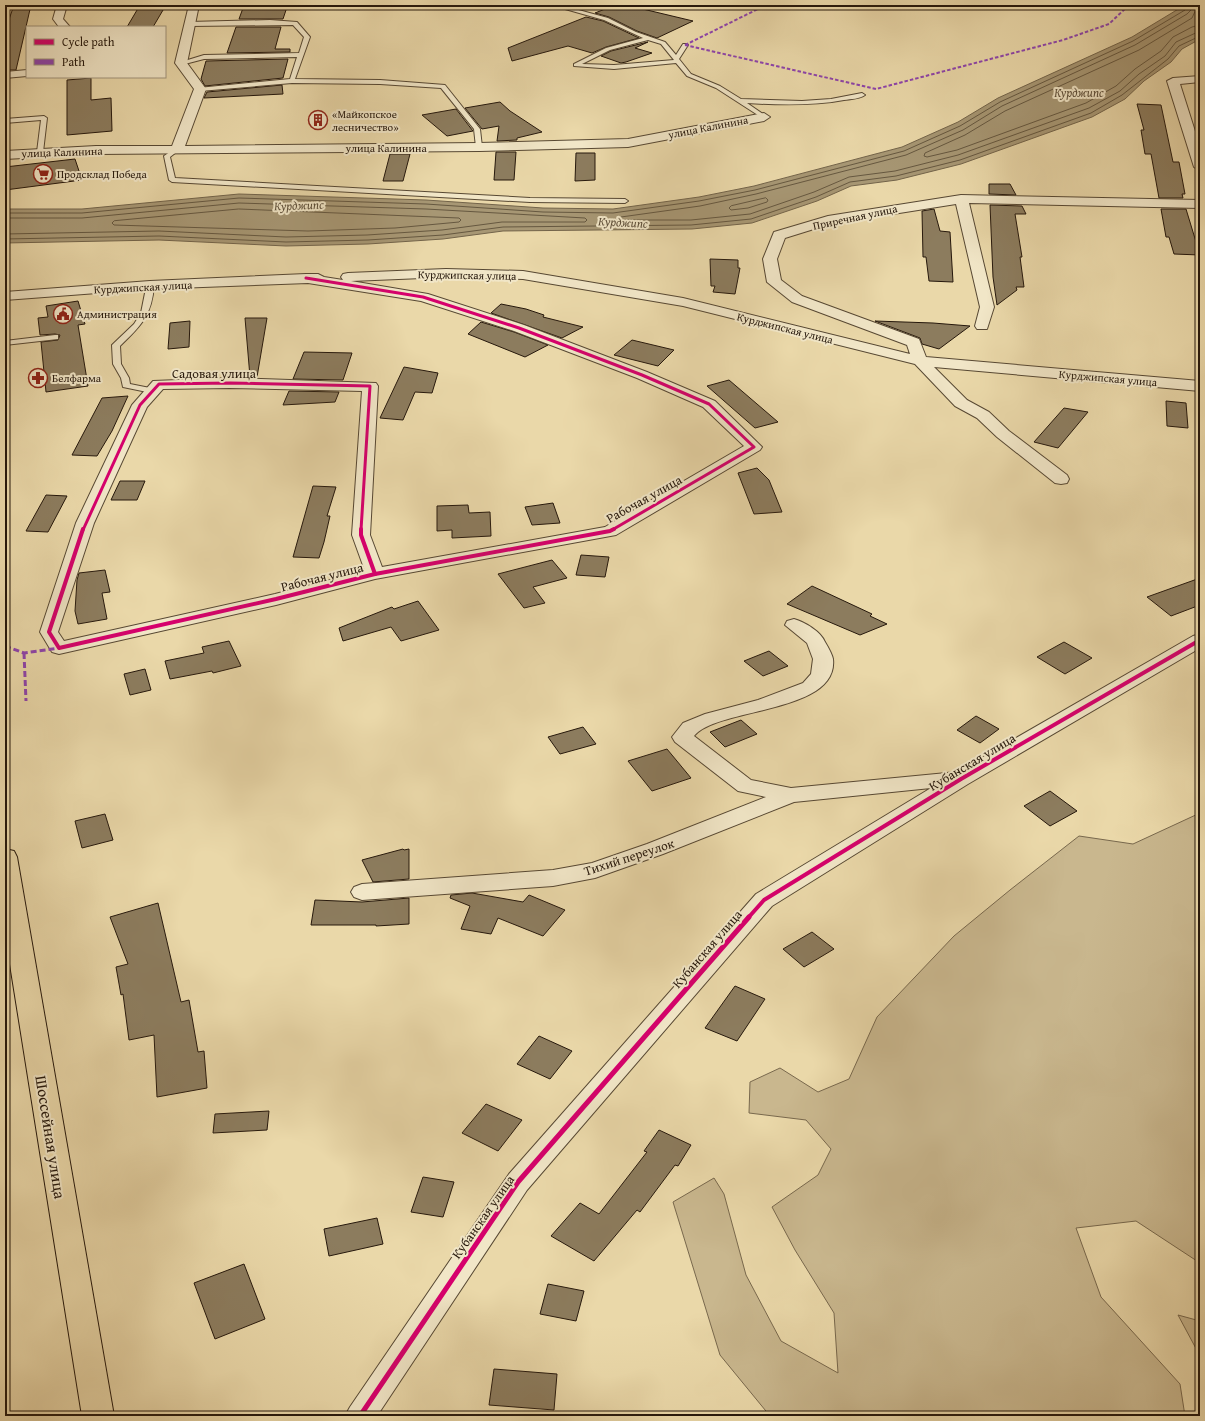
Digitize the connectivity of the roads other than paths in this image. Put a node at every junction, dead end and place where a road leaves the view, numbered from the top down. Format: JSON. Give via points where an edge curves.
{"nodes":[{"id":1,"x":62,"y":5,"type":"edge"},
{"id":2,"x":194,"y":5,"type":"edge"},
{"id":3,"x":554,"y":5,"type":"edge"},
{"id":4,"x":189,"y":24,"type":"junction"},
{"id":5,"x":65,"y":26,"type":"edge"},
{"id":6,"x":648,"y":38,"type":"junction"},
{"id":7,"x":685,"y":45,"type":"dead end"},
{"id":8,"x":302,"y":55,"type":"junction"},
{"id":9,"x":677,"y":60,"type":"junction"},
{"id":10,"x":177,"y":63,"type":"junction"},
{"id":11,"x":26,"y":73,"type":"edge"},
{"id":12,"x":5,"y":75,"type":"edge"},
{"id":13,"x":1200,"y":79,"type":"edge"},
{"id":14,"x":292,"y":81,"type":"junction"},
{"id":15,"x":200,"y":89,"type":"junction"},
{"id":16,"x":862,"y":95,"type":"dead end"},
{"id":17,"x":739,"y":101,"type":"junction"},
{"id":18,"x":764,"y":116,"type":"joint"},
{"id":19,"x":5,"y":121,"type":"edge"},
{"id":20,"x":479,"y":147,"type":"junction"},
{"id":21,"x":177,"y":149,"type":"junction"},
{"id":22,"x":40,"y":152,"type":"junction"},
{"id":23,"x":5,"y":155,"type":"edge"},
{"id":24,"x":1200,"y":167,"type":"edge"},
{"id":25,"x":961,"y":199,"type":"junction"},
{"id":26,"x":625,"y":201,"type":"dead end"},
{"id":27,"x":1200,"y":204,"type":"edge"},
{"id":28,"x":306,"y":278,"type":"junction"},
{"id":29,"x":150,"y":286,"type":"junction"},
{"id":30,"x":5,"y":296,"type":"edge"},
{"id":31,"x":982,"y":326,"type":"dead end"},
{"id":32,"x":55,"y":337,"type":"dead end"},
{"id":33,"x":5,"y":343,"type":"edge"},
{"id":34,"x":920,"y":361,"type":"junction"},
{"id":35,"x":1200,"y":386,"type":"edge"},
{"id":36,"x":152,"y":392,"type":"junction"},
{"id":37,"x":1061,"y":479,"type":"dead end"},
{"id":38,"x":375,"y":574,"type":"junction"},
{"id":39,"x":794,"y":625,"type":"dead end"},
{"id":40,"x":1200,"y":640,"type":"edge"},
{"id":41,"x":59,"y":648,"type":"joint"},
{"id":42,"x":961,"y":779,"type":"junction"},
{"id":43,"x":791,"y":795,"type":"junction"},
{"id":44,"x":5,"y":857,"type":"edge"},
{"id":45,"x":362,"y":892,"type":"dead end"},
{"id":46,"x":98,"y":1416,"type":"edge"},
{"id":47,"x":360,"y":1416,"type":"edge"}],
"edges":[{"from":1,"to":5,"type":"street","via":[[58,19]]},
{"from":2,"to":4,"type":"street"},
{"from":3,"to":6,"type":"lane","via":[[606,19]]},
{"from":4,"to":8,"type":"lane","via":[[295,24],[307,37]]},
{"from":4,"to":10,"type":"street"},
{"from":6,"to":9,"type":"lane","via":[[663,43]]},
{"from":6,"to":9,"type":"lane","via":[[608,49],[576,65],[592,68],[626,67]]},
{"from":7,"to":9,"type":"lane"},
{"from":8,"to":10,"type":"lane","via":[[204,57]]},
{"from":8,"to":14,"type":"lane"},
{"from":9,"to":17,"type":"lane","via":[[689,75],[718,87]]},
{"from":10,"to":15,"type":"street"},
{"from":11,"to":12,"type":"street"},
{"from":13,"to":24,"type":"street","via":[[1173,81]]},
{"from":14,"to":15,"type":"lane"},
{"from":14,"to":20,"type":"lane","via":[[443,86],[476,129]]},
{"from":15,"to":21,"type":"street"},
{"from":16,"to":17,"type":"lane","via":[[832,102],[789,104]]},
{"from":17,"to":18,"type":"lane"},
{"from":18,"to":20,"type":"street","name":"улица Калинина","via":[[628,143]]},
{"from":19,"to":22,"type":"lane","via":[[44,118]]},
{"from":20,"to":21,"type":"street","name":"улица Калинина"},
{"from":21,"to":22,"type":"street","name":"улица Калинина"},
{"from":21,"to":26,"type":"lane","via":[[167,156],[172,180],[530,200]]},
{"from":22,"to":23,"type":"street","name":"улица Калинина"},
{"from":25,"to":27,"type":"street","name":"Приречная улица"},
{"from":25,"to":31,"type":"street","via":[[987,308]]},
{"from":25,"to":34,"type":"street","name":"Приречная улица","via":[[828,220],[779,235],[770,259],[774,282],[797,299],[914,342]]},
{"from":28,"to":29,"type":"street","name":"Курджипская улица"},
{"from":28,"to":34,"type":"street","name":"Курджипская улица","via":[[446,273],[523,275],[682,302]]},
{"from":28,"to":38,"type":"street","name":"Рабочая улица","via":[[423,297],[526,330],[709,404],[754,447],[610,531]]},
{"from":29,"to":30,"type":"street","name":"Курджипская улица"},
{"from":29,"to":36,"type":"lane","via":[[150,303],[144,317],[116,345],[117,364],[126,385]]},
{"from":32,"to":33,"type":"lane"},
{"from":34,"to":35,"type":"street","name":"Курджипская улица"},
{"from":34,"to":37,"type":"street","via":[[961,403],[982,415]]},
{"from":36,"to":38,"type":"street","name":"Садовая улица","via":[[159,384],[230,382],[370,386],[361,535]]},
{"from":36,"to":41,"type":"street","name":"Садовая улица","via":[[140,405],[85,523],[49,632]]},
{"from":38,"to":41,"type":"street","name":"Рабочая улица"},
{"from":39,"to":43,"type":"street","name":"Тихий переулок","via":[[815,640],[822,659],[821,675],[810,687],[765,704],[712,718],[690,728],[682,737],[746,786]]},
{"from":40,"to":42,"type":"street","name":"Кубанская улица"},
{"from":42,"to":43,"type":"street","name":"Тихий переулок"},
{"from":42,"to":47,"type":"street","name":"Кубанская улица","via":[[764,900],[518,1182]]},
{"from":43,"to":45,"type":"street","name":"Тихий переулок","via":[[712,828],[595,870],[553,878]]},
{"from":44,"to":46,"type":"main road","name":"Шоссейная улица"}]}
